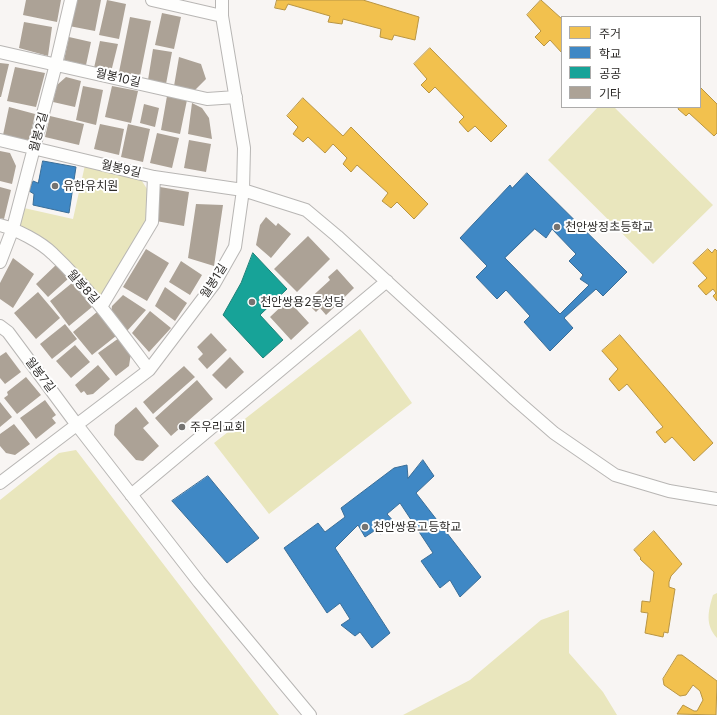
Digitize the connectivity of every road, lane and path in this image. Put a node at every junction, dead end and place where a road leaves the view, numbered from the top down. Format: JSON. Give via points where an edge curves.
{"nodes":[{"id":1,"x":71,"y":0,"type":"edge"},
{"id":2,"x":152,"y":0,"type":"edge"},
{"id":3,"x":222,"y":0,"type":"edge"},
{"id":4,"x":222,"y":16,"type":"junction"},
{"id":5,"x":0,"y":52,"type":"edge"},
{"id":6,"x":56,"y":64,"type":"junction"},
{"id":7,"x":236,"y":97,"type":"junction"},
{"id":8,"x":0,"y":140,"type":"edge"},
{"id":9,"x":34,"y":148,"type":"junction"},
{"id":10,"x":154,"y":177,"type":"junction"},
{"id":11,"x":243,"y":190,"type":"junction"},
{"id":12,"x":0,"y":225,"type":"edge"},
{"id":13,"x":14,"y":228,"type":"junction"},
{"id":14,"x":0,"y":262,"type":"edge"},
{"id":15,"x":387,"y":281,"type":"junction"},
{"id":16,"x":101,"y":307,"type":"junction"},
{"id":17,"x":0,"y":326,"type":"edge"},
{"id":18,"x":149,"y":370,"type":"junction"},
{"id":19,"x":77,"y":425,"type":"junction"},
{"id":20,"x":2,"y":477,"type":"edge"},
{"id":21,"x":131,"y":495,"type":"junction"},
{"id":22,"x":717,"y":499,"type":"edge"},
{"id":23,"x":310,"y":715,"type":"edge"}],
"edges":[{"from":1,"to":6,"type":"street","name":"월봉2길"},
{"from":2,"to":4,"type":"street"},
{"from":3,"to":4,"type":"street","name":"월봉1길"},
{"from":4,"to":7,"type":"street","name":"월봉1길"},
{"from":5,"to":6,"type":"street","name":"월봉10길"},
{"from":6,"to":7,"type":"street","name":"월봉10길","via":[[207,99]]},
{"from":6,"to":9,"type":"street","name":"월봉2길"},
{"from":7,"to":11,"type":"street","name":"월봉1길","via":[[244,148]]},
{"from":8,"to":9,"type":"street","name":"월봉9길"},
{"from":9,"to":10,"type":"street","name":"월봉9길"},
{"from":9,"to":13,"type":"street","name":"월봉2길"},
{"from":10,"to":11,"type":"street","name":"월봉9길"},
{"from":10,"to":16,"type":"street","via":[[152,222]]},
{"from":11,"to":15,"type":"street","name":"월봉9길","via":[[306,210]]},
{"from":11,"to":18,"type":"street","name":"월봉1길","via":[[235,247],[214,284]]},
{"from":12,"to":13,"type":"street","name":"월봉8길"},
{"from":13,"to":14,"type":"street","name":"월봉2길"},
{"from":13,"to":16,"type":"street","name":"월봉8길","via":[[52,253]]},
{"from":15,"to":21,"type":"street"},
{"from":15,"to":22,"type":"street","name":"월봉9길","via":[[554,433],[615,476],[669,491]]},
{"from":16,"to":18,"type":"street","name":"월봉8길"},
{"from":17,"to":19,"type":"street","name":"월봉7길","via":[[8,332]]},
{"from":18,"to":19,"type":"street","name":"월봉1길"},
{"from":19,"to":20,"type":"street","name":"월봉1길"},
{"from":19,"to":21,"type":"street","name":"월봉7길"},
{"from":21,"to":23,"type":"street","name":"월봉7길","via":[[199,582]]}]}
